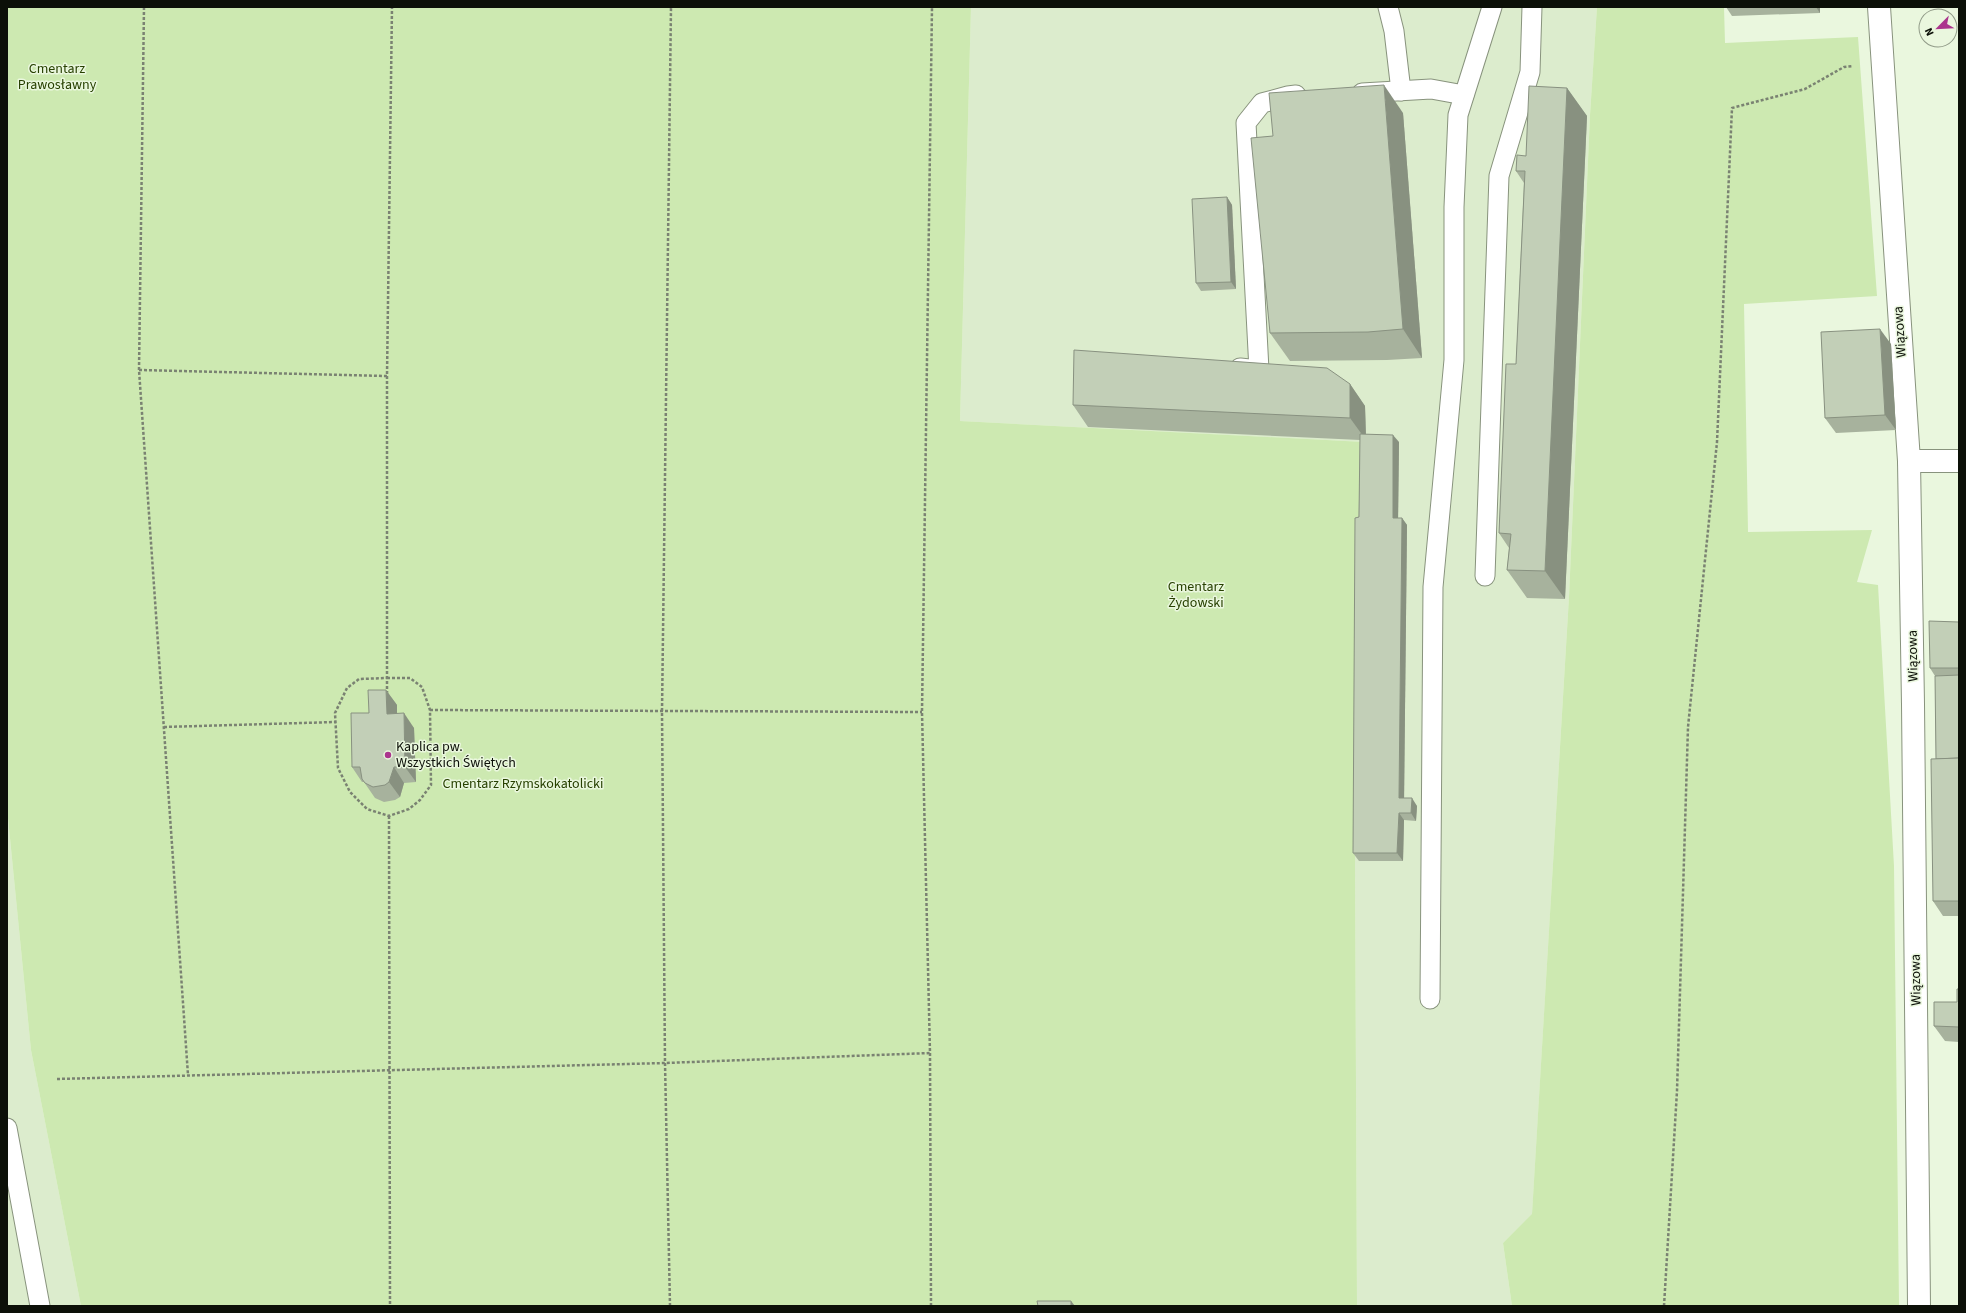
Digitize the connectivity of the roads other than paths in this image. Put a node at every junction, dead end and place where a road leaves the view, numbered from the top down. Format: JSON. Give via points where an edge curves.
{"nodes":[{"id":1,"x":1388,"y":7,"type":"edge"},
{"id":2,"x":1492,"y":7,"type":"edge"},
{"id":3,"x":1532,"y":7,"type":"edge"},
{"id":4,"x":1879,"y":7,"type":"edge"},
{"id":5,"x":1401,"y":91,"type":"junction"},
{"id":6,"x":1341,"y":94,"type":"edge"},
{"id":7,"x":1310,"y":95,"type":"edge"},
{"id":8,"x":1464,"y":95,"type":"junction"},
{"id":9,"x":1220,"y":366,"type":"edge"},
{"id":10,"x":1909,"y":461,"type":"junction"},
{"id":11,"x":1959,"y":461,"type":"edge"},
{"id":12,"x":1485,"y":576,"type":"dead end"},
{"id":13,"x":1430,"y":999,"type":"dead end"},
{"id":14,"x":7,"y":1128,"type":"edge"},
{"id":15,"x":40,"y":1306,"type":"edge"},
{"id":16,"x":1919,"y":1306,"type":"edge"}],
"edges":[{"from":1,"to":5,"type":"lane","via":[[1394,31]]},
{"from":2,"to":8,"type":"lane"},
{"from":3,"to":12,"type":"lane","via":[[1530,72],[1499,176]]},
{"from":4,"to":10,"type":"street","name":"Wiązowa"},
{"from":5,"to":6,"type":"lane"},
{"from":5,"to":8,"type":"lane","via":[[1431,90]]},
{"from":7,"to":9,"type":"lane","via":[[1288,96],[1262,103],[1246,123],[1259,370]]},
{"from":8,"to":13,"type":"lane","via":[[1458,116],[1454,199],[1454,360],[1432,587]]},
{"from":10,"to":11,"type":"street"},
{"from":10,"to":16,"type":"street","name":"Wiązowa","via":[[1914,712]]},
{"from":14,"to":15,"type":"lane"}]}
